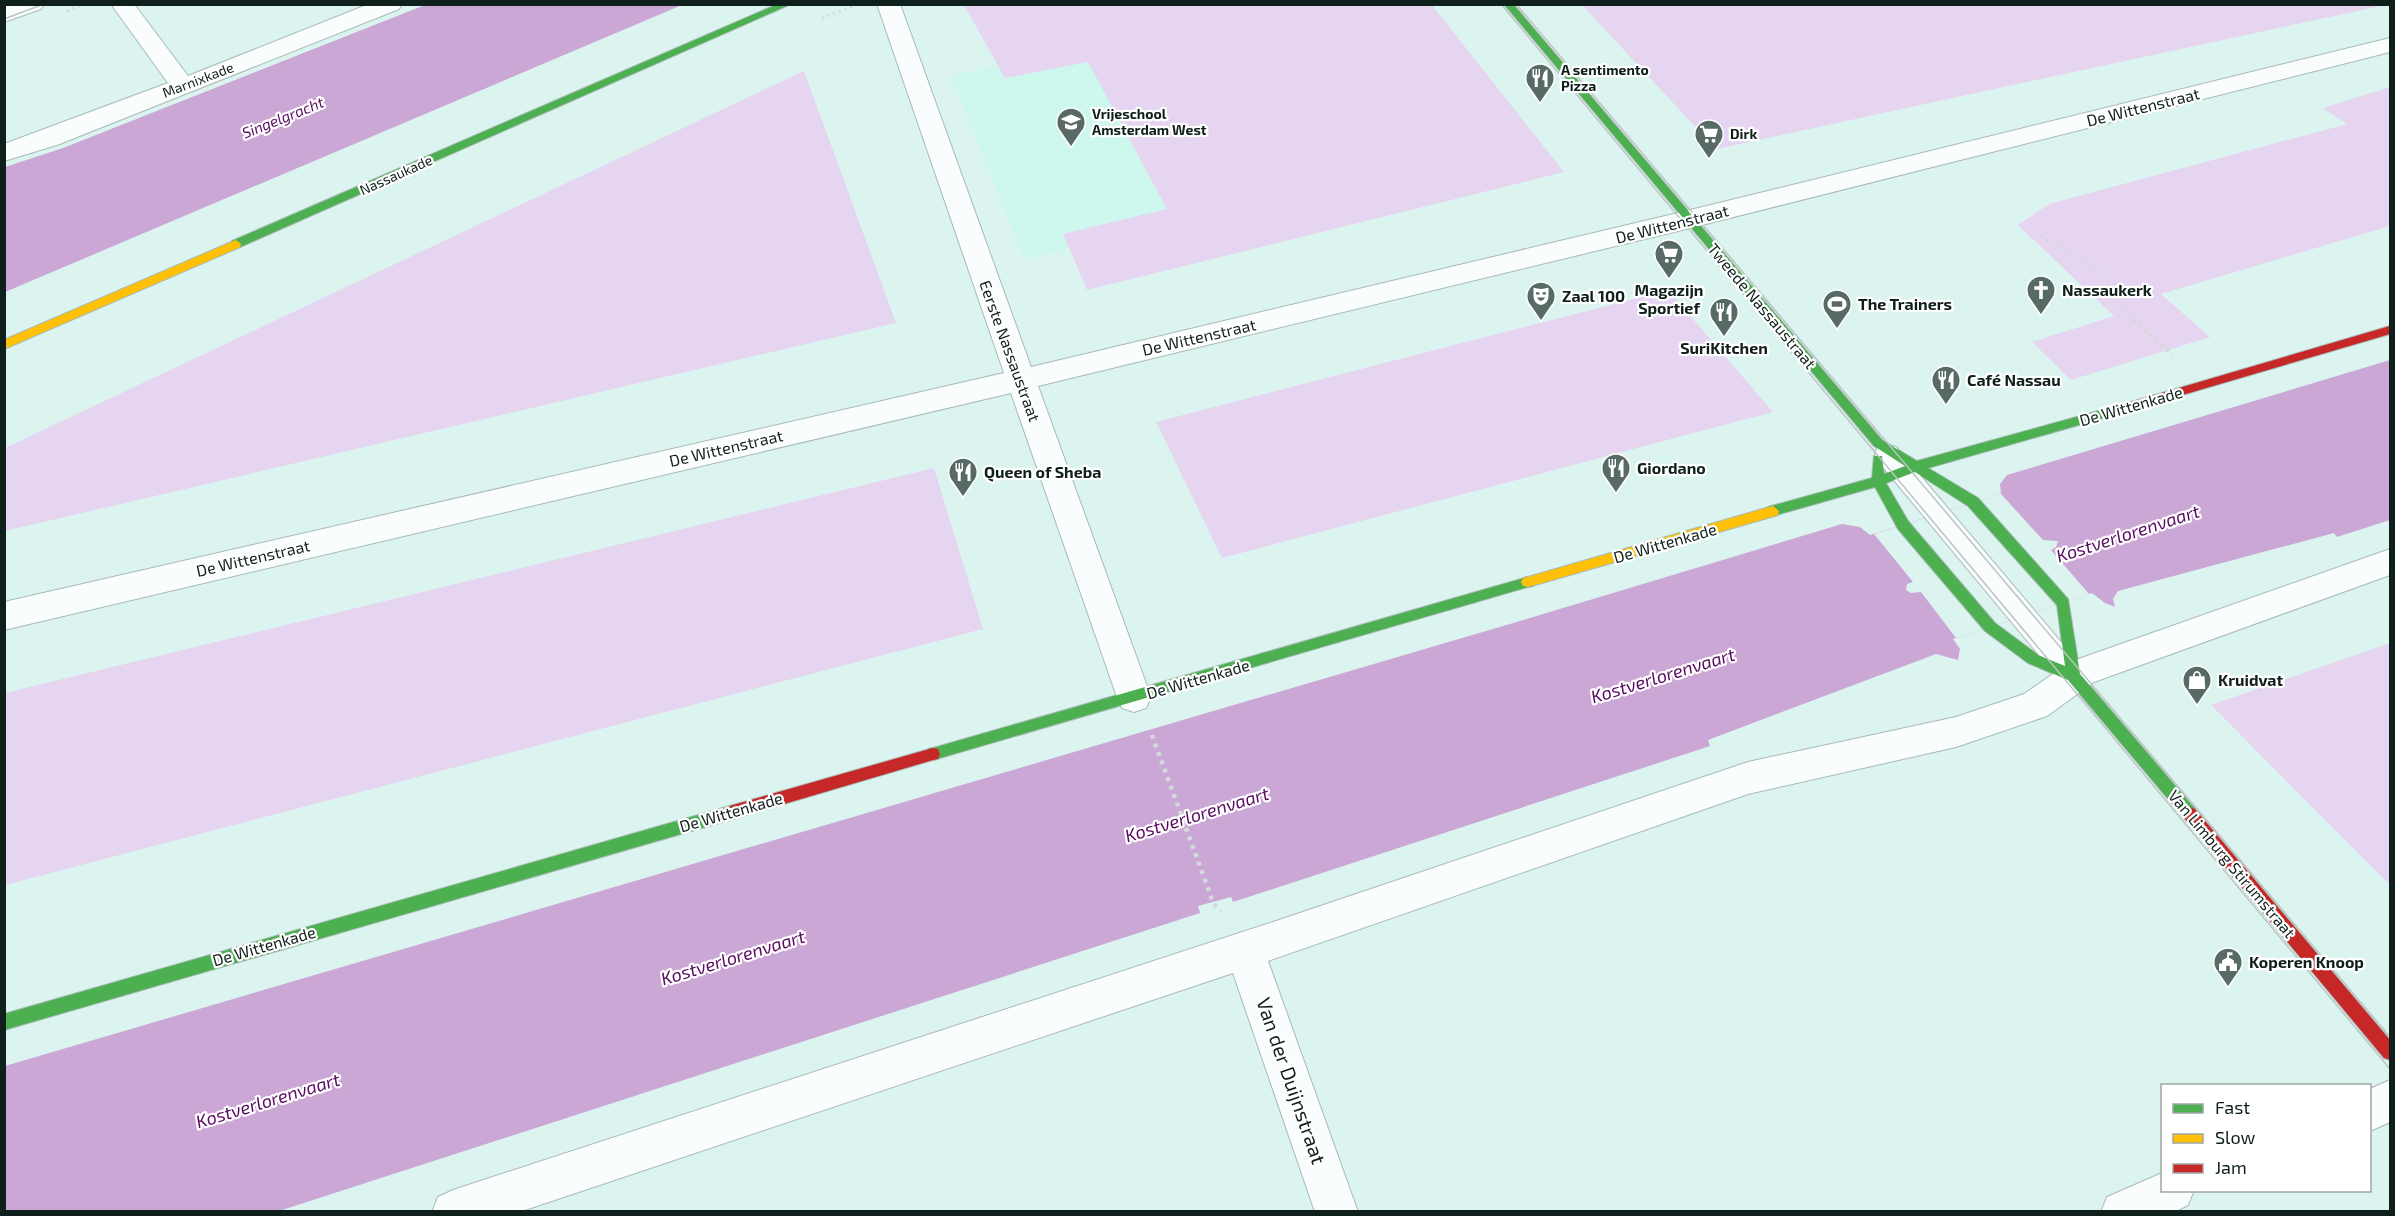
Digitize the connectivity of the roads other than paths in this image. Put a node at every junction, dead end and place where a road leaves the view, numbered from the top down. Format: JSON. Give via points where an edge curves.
{"nodes":[{"id":1,"x":33,"y":4,"type":"edge"},
{"id":2,"x":122,"y":4,"type":"edge"},
{"id":3,"x":391,"y":4,"type":"edge"},
{"id":4,"x":787,"y":4,"type":"edge"},
{"id":5,"x":888,"y":4,"type":"edge"},
{"id":6,"x":1508,"y":4,"type":"edge"},
{"id":7,"x":4,"y":15,"type":"edge"},
{"id":8,"x":2391,"y":45,"type":"edge"},
{"id":9,"x":183,"y":86,"type":"junction"},
{"id":10,"x":4,"y":153,"type":"edge"},
{"id":11,"x":1689,"y":220,"type":"junction"},
{"id":12,"x":2391,"y":330,"type":"edge"},
{"id":13,"x":4,"y":345,"type":"edge"},
{"id":14,"x":1020,"y":380,"type":"junction"},
{"id":15,"x":1878,"y":443,"type":"junction"},
{"id":16,"x":1910,"y":469,"type":"junction"},
{"id":17,"x":1878,"y":481,"type":"junction"},
{"id":18,"x":2391,"y":562,"type":"edge"},
{"id":19,"x":4,"y":616,"type":"edge"},
{"id":20,"x":2023,"y":616,"type":"joint"},
{"id":21,"x":2073,"y":676,"type":"junction"},
{"id":22,"x":1134,"y":698,"type":"junction"},
{"id":23,"x":1245,"y":950,"type":"junction"},
{"id":24,"x":4,"y":1022,"type":"edge"},
{"id":25,"x":2391,"y":1052,"type":"edge"},
{"id":26,"x":2391,"y":1101,"type":"edge"},
{"id":27,"x":2371,"y":1110,"type":"edge"},
{"id":28,"x":2171,"y":1192,"type":"edge"},
{"id":29,"x":453,"y":1212,"type":"edge"},
{"id":30,"x":1337,"y":1212,"type":"edge"},
{"id":31,"x":2122,"y":1212,"type":"edge"}],
"edges":[{"from":1,"to":7,"type":"street"},
{"from":2,"to":9,"type":"street"},
{"from":3,"to":9,"type":"street","name":"Marnixkade"},
{"from":4,"to":13,"type":"street","name":"Nassaukade"},
{"from":5,"to":14,"type":"street","name":"Eerste Nassaustraat"},
{"from":6,"to":11,"type":"street","name":"Tweede Nassaustraat"},
{"from":8,"to":11,"type":"street","name":"De Wittenstraat"},
{"from":9,"to":10,"type":"street","name":"Marnixkade","via":[[48,140]]},
{"from":11,"to":14,"type":"street","name":"De Wittenstraat"},
{"from":11,"to":15,"type":"street","name":"Tweede Nassaustraat"},
{"from":12,"to":16,"type":"street","name":"De Wittenkade"},
{"from":14,"to":19,"type":"street","name":"De Wittenstraat"},
{"from":14,"to":22,"type":"street","name":"Eerste Nassaustraat"},
{"from":15,"to":16,"type":"lane","name":"Tweede Nassaustraat"},
{"from":15,"to":17,"type":"street"},
{"from":16,"to":17,"type":"street","name":"De Wittenkade"},
{"from":16,"to":20,"type":"lane","name":"Tweede Nassaustraat","via":[[1937,514]]},
{"from":16,"to":21,"type":"street","name":"Tweede Nassaustraat","via":[[1973,502],[2063,603]]},
{"from":17,"to":21,"type":"street","name":"Van Limburg Stirumstraat","via":[[1903,525],[1990,627],[2033,658]]},
{"from":17,"to":22,"type":"street","name":"De Wittenkade"},
{"from":18,"to":21,"type":"street"},
{"from":20,"to":21,"type":"lane","name":"Van Limburg Stirumstraat"},
{"from":21,"to":23,"type":"street","via":[[2035,705],[1956,732],[1748,778]]},
{"from":21,"to":25,"type":"street","name":"Van Limburg Stirumstraat"},
{"from":22,"to":24,"type":"street","name":"De Wittenkade"},
{"from":23,"to":29,"type":"street"},
{"from":23,"to":30,"type":"street","name":"Van der Duijnstraat"},
{"from":26,"to":27,"type":"street"},
{"from":28,"to":31,"type":"street"}]}
